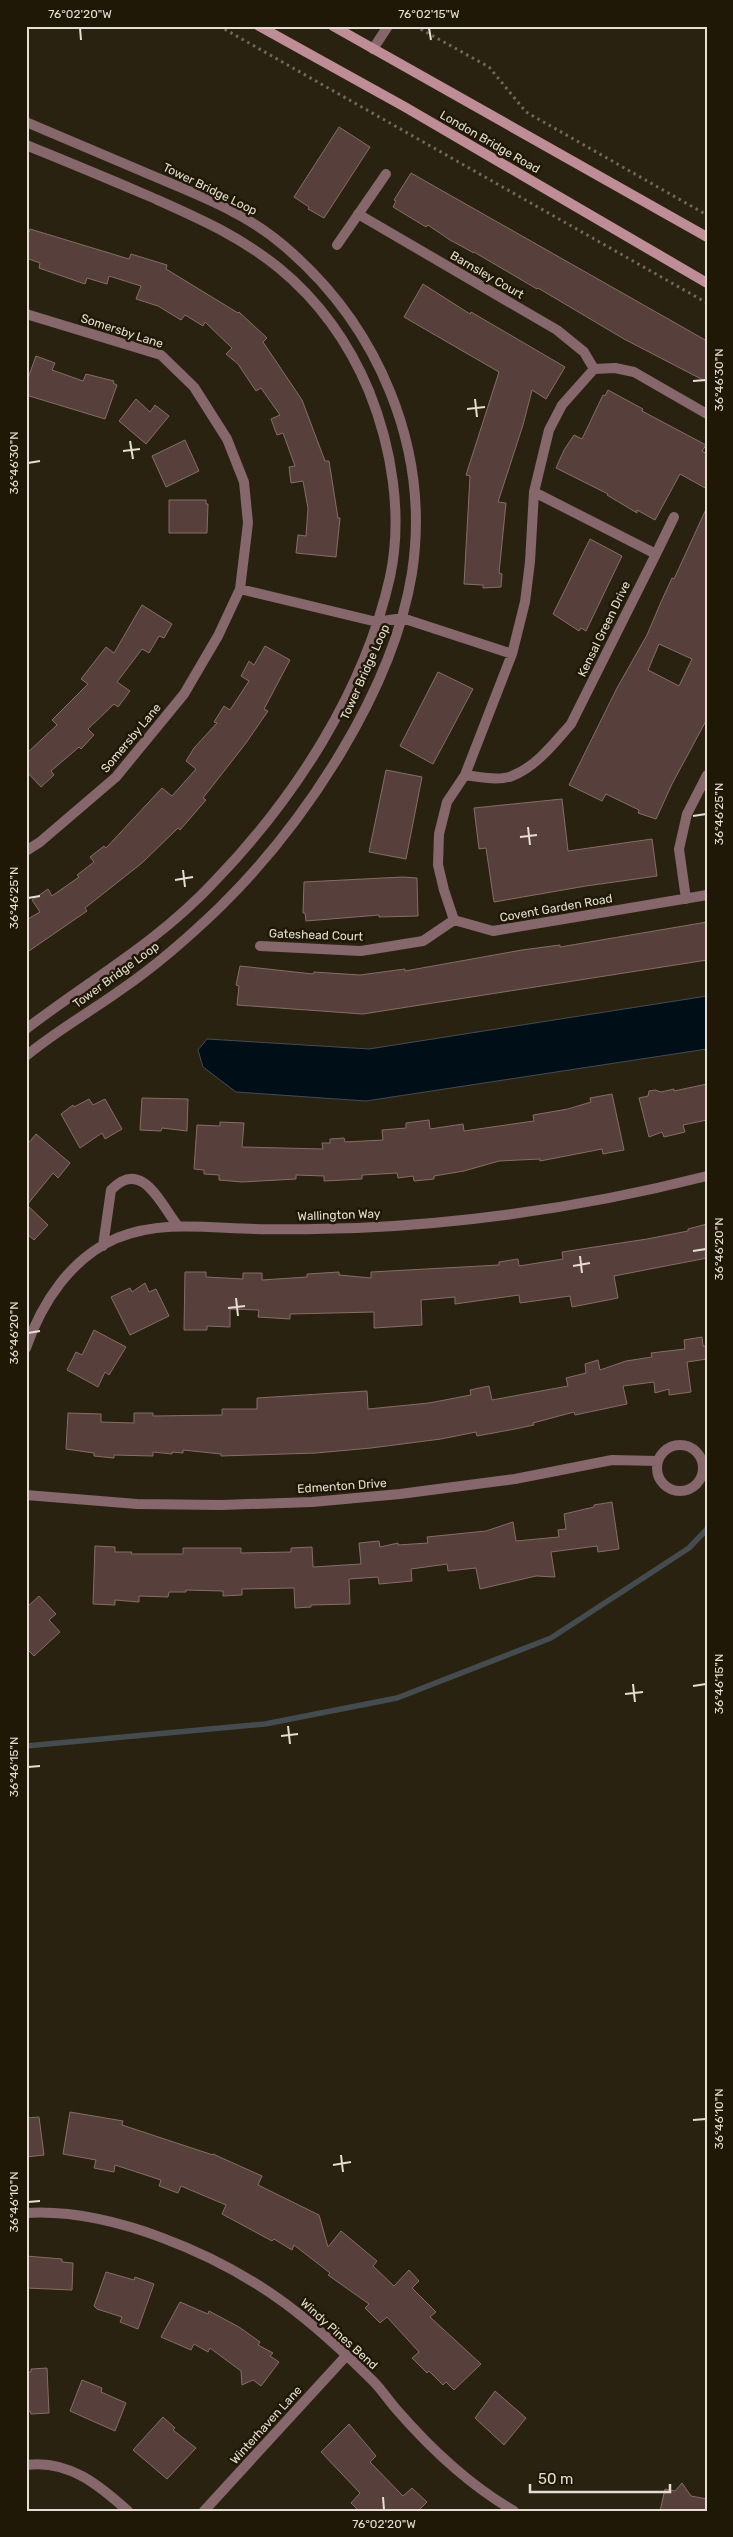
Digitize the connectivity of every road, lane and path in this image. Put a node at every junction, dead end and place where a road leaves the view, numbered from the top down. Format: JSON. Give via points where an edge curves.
{"nodes":[{"id":1,"x":219,"y":26,"type":"edge"},
{"id":2,"x":259,"y":26,"type":"edge"},
{"id":3,"x":333,"y":26,"type":"edge"},
{"id":4,"x":388,"y":26,"type":"edge"},
{"id":5,"x":415,"y":26,"type":"edge"},
{"id":6,"x":373,"y":49,"type":"junction"},
{"id":7,"x":26,"y":122,"type":"edge"},
{"id":8,"x":26,"y":145,"type":"edge"},
{"id":9,"x":386,"y":174,"type":"dead end"},
{"id":10,"x":358,"y":214,"type":"junction"},
{"id":11,"x":707,"y":214,"type":"edge"},
{"id":12,"x":707,"y":237,"type":"edge"},
{"id":13,"x":337,"y":245,"type":"dead end"},
{"id":14,"x":707,"y":283,"type":"edge"},
{"id":15,"x":707,"y":303,"type":"edge"},
{"id":16,"x":26,"y":314,"type":"edge"},
{"id":17,"x":594,"y":369,"type":"junction"},
{"id":18,"x":707,"y":414,"type":"edge"},
{"id":19,"x":534,"y":492,"type":"junction"},
{"id":20,"x":674,"y":517,"type":"dead end"},
{"id":21,"x":656,"y":554,"type":"junction"},
{"id":22,"x":240,"y":589,"type":"junction"},
{"id":23,"x":402,"y":618,"type":"junction"},
{"id":24,"x":377,"y":622,"type":"junction"},
{"id":25,"x":512,"y":654,"type":"junction"},
{"id":26,"x":465,"y":775,"type":"junction"},
{"id":27,"x":707,"y":775,"type":"edge"},
{"id":28,"x":26,"y":851,"type":"edge"},
{"id":29,"x":707,"y":895,"type":"edge"},
{"id":30,"x":686,"y":899,"type":"junction"},
{"id":31,"x":454,"y":920,"type":"junction"},
{"id":32,"x":260,"y":946,"type":"dead end"},
{"id":33,"x":26,"y":1029,"type":"edge"},
{"id":34,"x":26,"y":1056,"type":"edge"},
{"id":35,"x":707,"y":1176,"type":"edge"},
{"id":36,"x":178,"y":1226,"type":"junction"},
{"id":37,"x":103,"y":1246,"type":"junction"},
{"id":38,"x":26,"y":1348,"type":"edge"},
{"id":39,"x":658,"y":1461,"type":"junction"},
{"id":40,"x":26,"y":1495,"type":"edge"},
{"id":41,"x":26,"y":2213,"type":"edge"},
{"id":42,"x":346,"y":2356,"type":"junction"},
{"id":43,"x":26,"y":2465,"type":"edge"},
{"id":44,"x":128,"y":2511,"type":"edge"},
{"id":45,"x":204,"y":2511,"type":"edge"},
{"id":46,"x":514,"y":2511,"type":"edge"}],
"edges":[{"from":1,"to":15,"type":"path"},
{"from":2,"to":14,"type":"main road","name":"London Bridge Road"},
{"from":3,"to":6,"type":"main road","name":"London Bridge Road"},
{"from":4,"to":6,"type":"street"},
{"from":5,"to":11,"type":"path","via":[[489,67],[526,112]]},
{"from":6,"to":12,"type":"main road","name":"London Bridge Road"},
{"from":7,"to":23,"type":"street","name":"Tower Bridge Loop","via":[[220,205],[260,228],[316,275],[356,323],[392,395],[410,457],[414,549]]},
{"from":8,"to":24,"type":"street","name":"Tower Bridge Loop","via":[[232,234],[296,283],[336,329],[375,406],[390,466],[395,525],[393,554]]},
{"from":9,"to":10,"type":"street"},
{"from":10,"to":13,"type":"street"},
{"from":10,"to":17,"type":"street","name":"Barnsley Court","via":[[557,330],[584,352]]},
{"from":16,"to":22,"type":"street","name":"Somersby Lane","via":[[161,355],[194,387],[227,439],[244,482],[248,524]]},
{"from":17,"to":18,"type":"street","via":[[616,368],[634,372]]},
{"from":17,"to":19,"type":"street","via":[[562,405],[548,430]]},
{"from":19,"to":21,"type":"street"},
{"from":19,"to":25,"type":"street","via":[[525,602]]},
{"from":20,"to":21,"type":"street","name":"Kensal Green Drive"},
{"from":21,"to":26,"type":"street","name":"Kensal Green Drive","via":[[571,724],[551,747],[512,777]]},
{"from":22,"to":24,"type":"street"},
{"from":22,"to":28,"type":"street","name":"Somersby Lane","via":[[218,636],[184,694],[116,777]]},
{"from":23,"to":24,"type":"street"},
{"from":23,"to":25,"type":"street"},
{"from":23,"to":34,"type":"street","name":"Tower Bridge Loop","via":[[357,723],[319,786],[267,856],[221,906],[158,962]]},
{"from":24,"to":33,"type":"street","name":"Tower Bridge Loop","via":[[358,670],[321,744],[290,791],[240,854],[214,883],[148,943]]},
{"from":25,"to":26,"type":"street"},
{"from":26,"to":31,"type":"street","via":[[447,802],[440,834],[438,864]]},
{"from":27,"to":30,"type":"street","via":[[687,814],[679,849]]},
{"from":29,"to":30,"type":"street","name":"Covent Garden Road"},
{"from":30,"to":31,"type":"street","name":"Covent Garden Road","via":[[494,931]]},
{"from":31,"to":32,"type":"street","name":"Gateshead Court","via":[[423,941],[361,951]]},
{"from":35,"to":36,"type":"street","name":"Wallington Way","via":[[615,1197],[438,1223],[357,1228]]},
{"from":36,"to":37,"type":"street","name":"Wallington Way","via":[[143,1229]]},
{"from":36,"to":37,"type":"street","via":[[149,1186],[134,1179],[125,1180],[112,1190]]},
{"from":37,"to":38,"type":"street","name":"Wallington Way","via":[[71,1270],[55,1289]]},
{"from":39,"to":39,"type":"street","via":[[658,1476],[668,1488],[690,1488],[701,1478],[700,1456],[689,1447],[674,1446]]},
{"from":39,"to":40,"type":"street","name":"Edmenton Drive","via":[[612,1460],[505,1480],[312,1502],[137,1504]]},
{"from":41,"to":42,"type":"street","name":"Windy Pines Bend","via":[[69,2213],[97,2218],[134,2228],[191,2251],[247,2278],[285,2303],[320,2330]]},
{"from":42,"to":45,"type":"street","name":"Winterhaven Lane"},
{"from":42,"to":46,"type":"street","name":"Windy Pines Bend","via":[[428,2442],[476,2484]]},
{"from":43,"to":44,"type":"street","via":[[55,2466],[80,2474],[99,2485]]}]}
